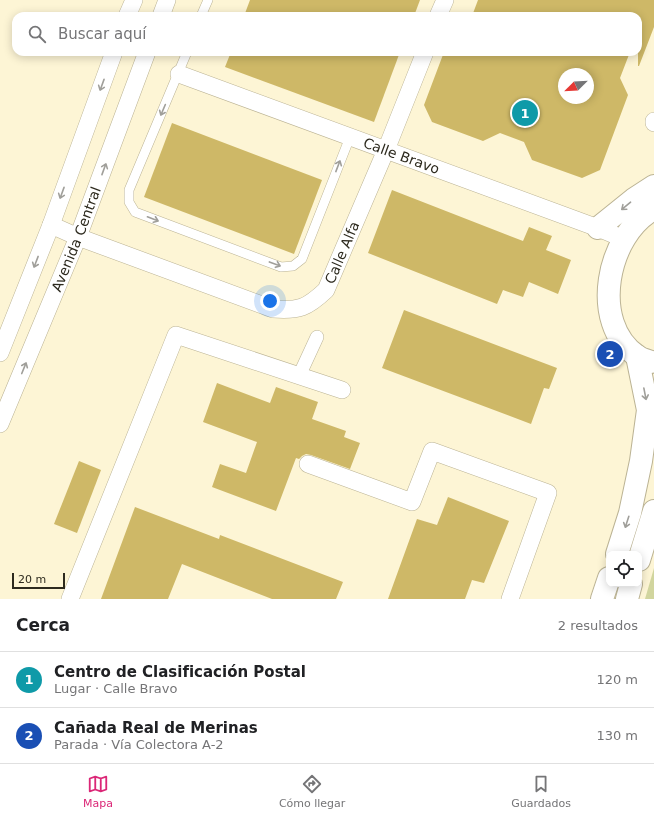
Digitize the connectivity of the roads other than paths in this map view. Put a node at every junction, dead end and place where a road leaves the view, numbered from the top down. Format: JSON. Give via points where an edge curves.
{"nodes":[{"id":1,"x":134,"y":0,"type":"edge"},
{"id":2,"x":167,"y":0,"type":"edge"},
{"id":3,"x":208,"y":0,"type":"edge"},
{"id":4,"x":445,"y":0,"type":"edge"},
{"id":5,"x":130,"y":12,"type":"edge"},
{"id":6,"x":162,"y":12,"type":"edge"},
{"id":7,"x":203,"y":12,"type":"edge"},
{"id":8,"x":440,"y":12,"type":"edge"},
{"id":9,"x":113,"y":56,"type":"edge"},
{"id":10,"x":146,"y":56,"type":"edge"},
{"id":11,"x":186,"y":56,"type":"edge"},
{"id":12,"x":422,"y":56,"type":"edge"},
{"id":13,"x":179,"y":74,"type":"junction"},
{"id":14,"x":350,"y":137,"type":"junction"},
{"id":15,"x":386,"y":150,"type":"junction"},
{"id":16,"x":654,"y":186,"type":"edge"},
{"id":17,"x":654,"y":209,"type":"edge"},
{"id":18,"x":51,"y":225,"type":"junction"},
{"id":19,"x":598,"y":228,"type":"junction"},
{"id":20,"x":78,"y":237,"type":"junction"},
{"id":21,"x":624,"y":239,"type":"junction"},
{"id":22,"x":317,"y":337,"type":"dead end"},
{"id":23,"x":0,"y":353,"type":"edge"},
{"id":24,"x":646,"y":360,"type":"edge"},
{"id":25,"x":299,"y":376,"type":"junction"},
{"id":26,"x":342,"y":390,"type":"dead end"},
{"id":27,"x":0,"y":424,"type":"edge"},
{"id":28,"x":308,"y":464,"type":"dead end"},
{"id":29,"x":654,"y":511,"type":"edge"},
{"id":30,"x":617,"y":551,"type":"edge"},
{"id":31,"x":642,"y":551,"type":"edge"},
{"id":32,"x":606,"y":587,"type":"edge"},
{"id":33,"x":630,"y":587,"type":"edge"},
{"id":34,"x":70,"y":599,"type":"edge"},
{"id":35,"x":510,"y":599,"type":"edge"},
{"id":36,"x":602,"y":599,"type":"edge"},
{"id":37,"x":627,"y":599,"type":"edge"}],
"edges":[{"from":1,"to":5,"type":"street"},
{"from":2,"to":6,"type":"street"},
{"from":3,"to":7,"type":"lane"},
{"from":4,"to":8,"type":"street"},
{"from":9,"to":18,"type":"street","name":"Avenida Central","one_way":true},
{"from":20,"to":10,"type":"street","name":"Avenida Central","one_way":true},
{"from":11,"to":13,"type":"lane"},
{"from":12,"to":15,"type":"street","name":"Calle Alfa"},
{"from":13,"to":14,"type":"street","name":"Calle Bravo"},
{"from":13,"to":14,"type":"lane","one_way":true,"via":[[129,190],[129,202],[135,212],[281,267],[293,266],[302,259]]},
{"from":14,"to":15,"type":"street","name":"Calle Bravo"},
{"from":15,"to":19,"type":"street","name":"Calle Bravo"},
{"from":15,"to":20,"type":"street","name":"Calle Alfa","via":[[326,290],[301,308],[273,309]]},
{"from":16,"to":19,"type":"main road","one_way":true},
{"from":17,"to":21,"type":"main road","via":[[646,213]]},
{"from":18,"to":20,"type":"street","name":"Calle Alfa"},
{"from":18,"to":23,"type":"street","name":"Avenida Central","one_way":true},
{"from":19,"to":21,"type":"street","name":"Calle Bravo"},
{"from":27,"to":20,"type":"street","name":"Avenida Central","one_way":true},
{"from":21,"to":24,"type":"main road","via":[[612,264],[609,285],[612,324],[624,344]]},
{"from":22,"to":25,"type":"street"},
{"from":24,"to":30,"type":"main road","one_way":true,"via":[[648,410],[641,460],[630,513]]},
{"from":25,"to":26,"type":"street"},
{"from":25,"to":34,"type":"street","via":[[176,335]]},
{"from":28,"to":35,"type":"street","via":[[412,502],[432,451],[548,493]]},
{"from":29,"to":31,"type":"main road"},
{"from":32,"to":36,"type":"main road"},
{"from":33,"to":37,"type":"main road"}]}
